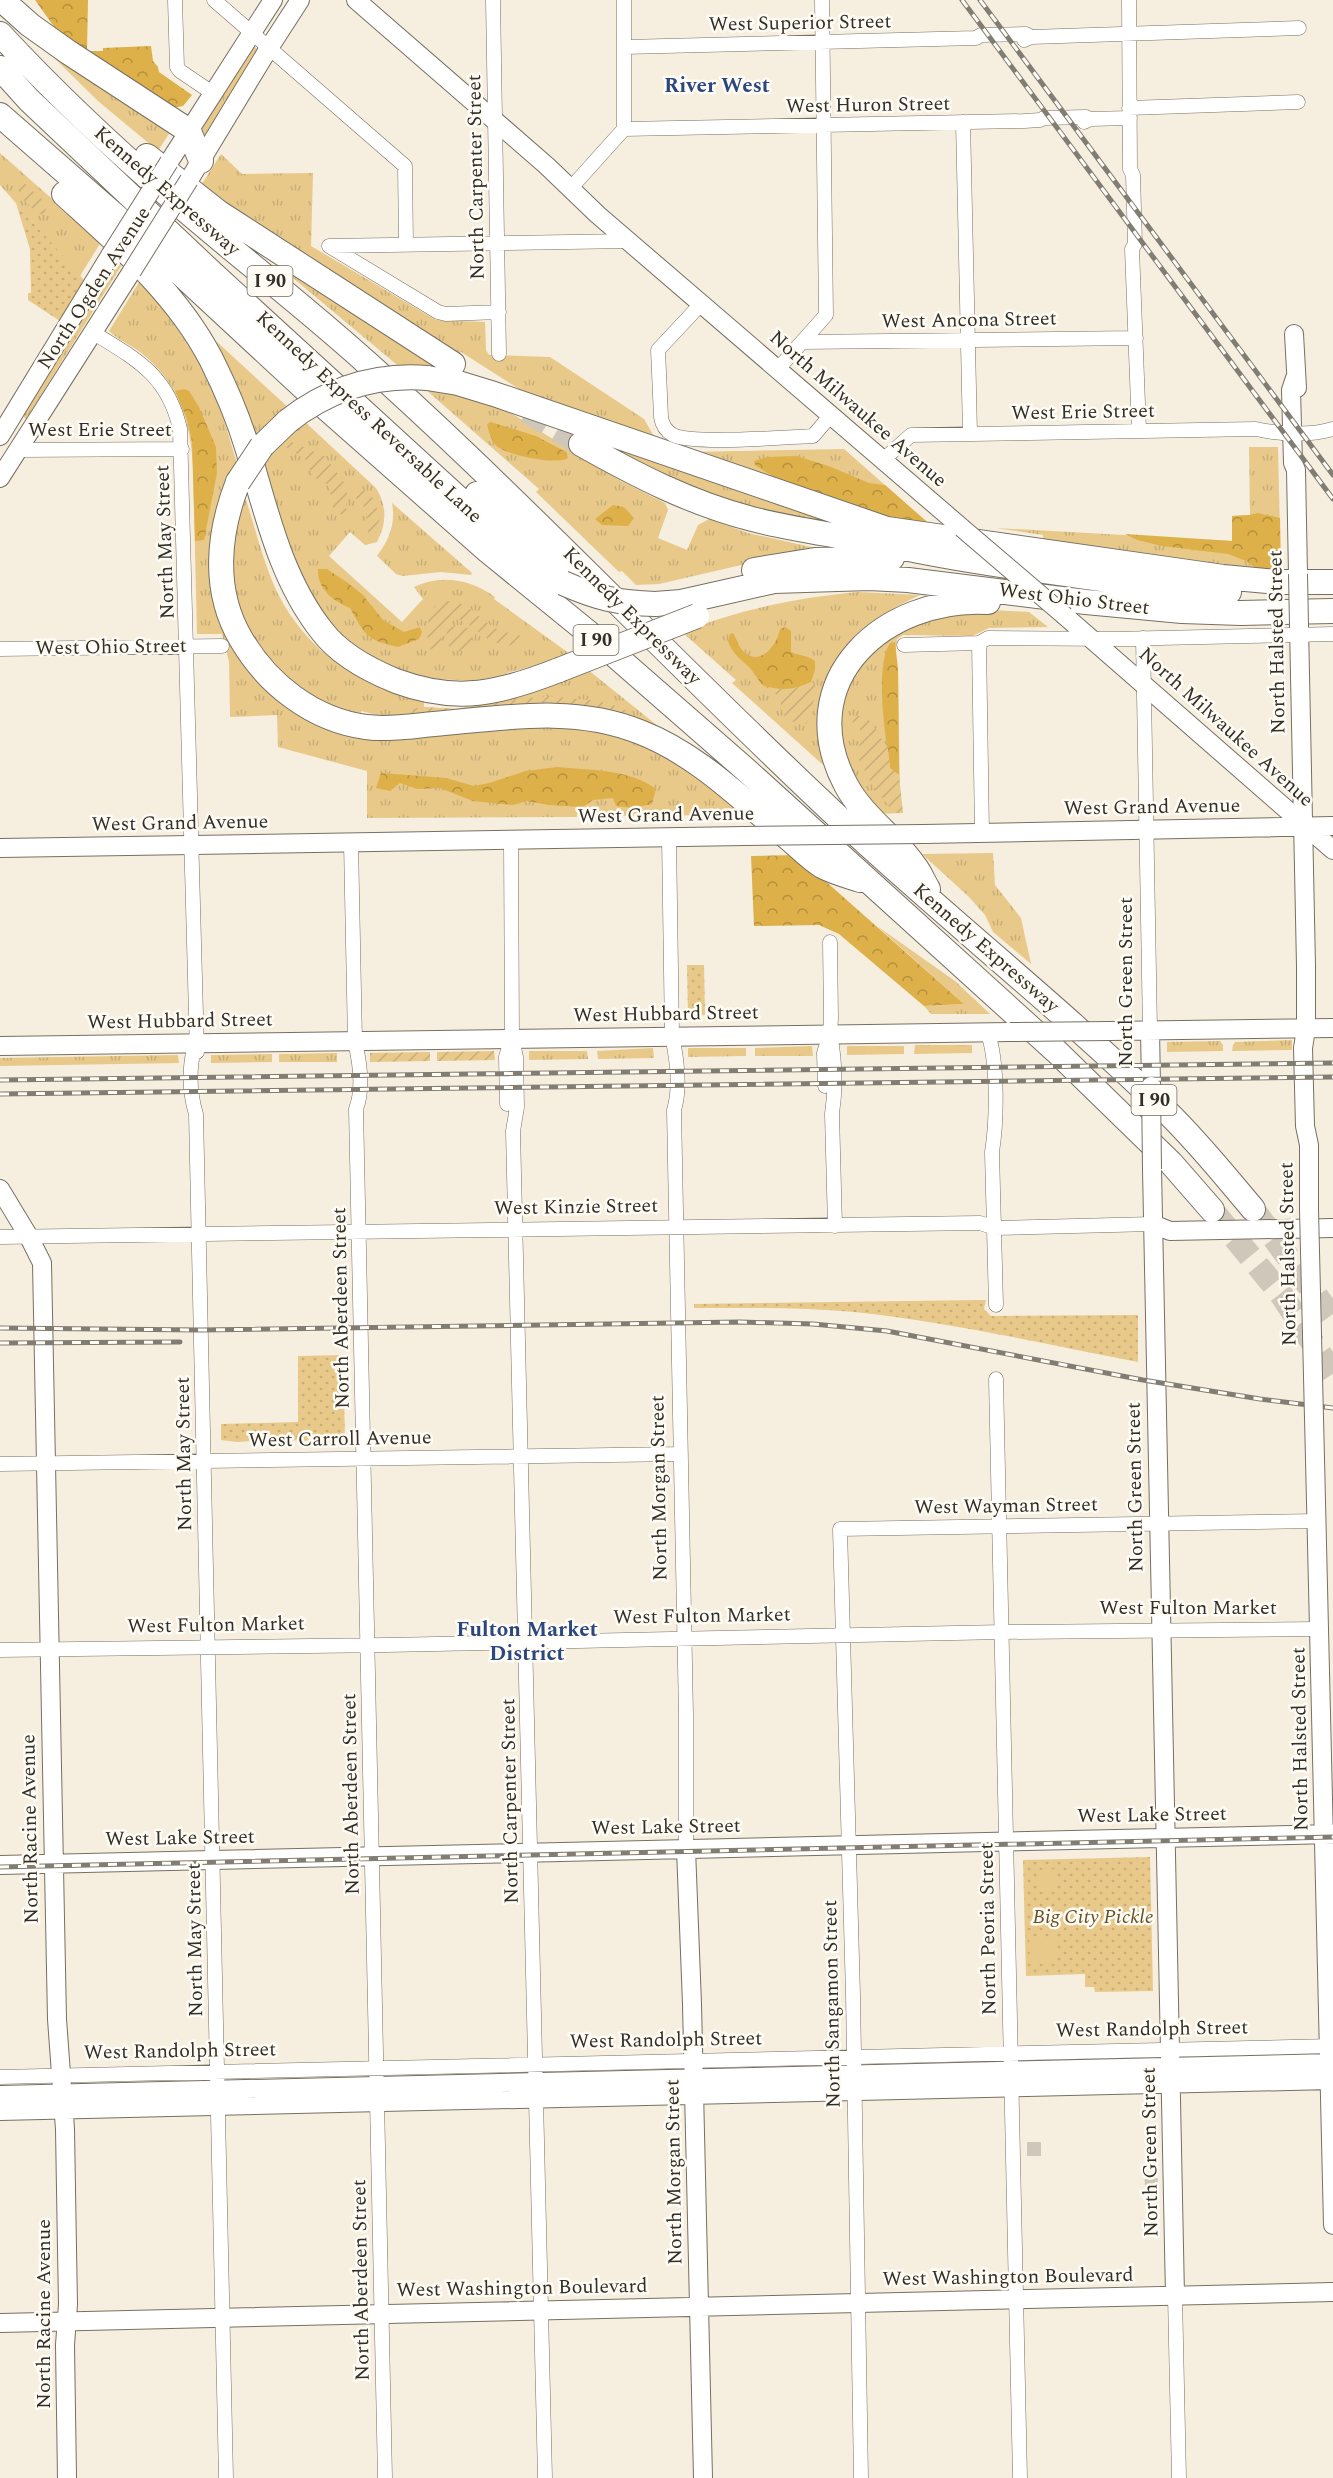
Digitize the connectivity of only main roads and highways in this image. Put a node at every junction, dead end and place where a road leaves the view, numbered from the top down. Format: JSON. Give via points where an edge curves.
{"nodes":[{"id":1,"x":2,"y":0,"type":"edge"},
{"id":2,"x":273,"y":0,"type":"edge"},
{"id":3,"x":300,"y":0,"type":"edge"},
{"id":4,"x":356,"y":0,"type":"edge"},
{"id":5,"x":0,"y":34,"type":"edge"},
{"id":6,"x":0,"y":68,"type":"edge"},
{"id":7,"x":0,"y":91,"type":"edge"},
{"id":8,"x":1,"y":116,"type":"edge"},
{"id":9,"x":189,"y":131,"type":"junction"},
{"id":10,"x":102,"y":136,"type":"junction"},
{"id":11,"x":195,"y":171,"type":"junction"},
{"id":12,"x":185,"y":246,"type":"junction"},
{"id":13,"x":166,"y":260,"type":"junction"},
{"id":14,"x":1294,"y":334,"type":"dead end"},
{"id":15,"x":453,"y":364,"type":"dead end"},
{"id":16,"x":0,"y":436,"type":"edge"},
{"id":17,"x":581,"y":444,"type":"tunnel mouth"},
{"id":18,"x":0,"y":478,"type":"edge"},
{"id":19,"x":943,"y":557,"type":"junction"},
{"id":20,"x":816,"y":582,"type":"junction"},
{"id":21,"x":1333,"y":582,"type":"edge"},
{"id":22,"x":1333,"y":592,"type":"edge"},
{"id":23,"x":1045,"y":597,"type":"junction"},
{"id":24,"x":649,"y":598,"type":"junction"},
{"id":25,"x":1333,"y":611,"type":"edge"},
{"id":26,"x":751,"y":734,"type":"junction"},
{"id":27,"x":1333,"y":826,"type":"edge"},
{"id":28,"x":1304,"y":827,"type":"junction"},
{"id":29,"x":0,"y":848,"type":"edge"},
{"id":30,"x":1333,"y":850,"type":"edge"},
{"id":31,"x":871,"y":884,"type":"junction"},
{"id":32,"x":938,"y":906,"type":"junction"},
{"id":33,"x":1333,"y":1028,"type":"edge"},
{"id":34,"x":1306,"y":1029,"type":"junction"},
{"id":35,"x":1150,"y":1030,"type":"junction"},
{"id":36,"x":0,"y":1046,"type":"edge"},
{"id":37,"x":0,"y":1189,"type":"edge"},
{"id":38,"x":1253,"y":1209,"type":"tunnel mouth"},
{"id":39,"x":1212,"y":1210,"type":"tunnel mouth"},
{"id":40,"x":1333,"y":1221,"type":"edge"},
{"id":41,"x":1153,"y":1224,"type":"junction"},
{"id":42,"x":1333,"y":1228,"type":"edge"},
{"id":43,"x":1326,"y":1629,"type":"edge"},
{"id":44,"x":1327,"y":1733,"type":"edge"},
{"id":45,"x":1329,"y":1834,"type":"edge"},
{"id":46,"x":1165,"y":1837,"type":"junction"},
{"id":47,"x":686,"y":1849,"type":"junction"},
{"id":48,"x":54,"y":1864,"type":"junction"},
{"id":49,"x":0,"y":1865,"type":"edge"},
{"id":50,"x":1330,"y":1938,"type":"edge"},
{"id":51,"x":1331,"y":2063,"type":"edge"},
{"id":52,"x":1170,"y":2067,"type":"junction"},
{"id":53,"x":694,"y":2078,"type":"junction"},
{"id":54,"x":62,"y":2093,"type":"junction"},
{"id":55,"x":0,"y":2095,"type":"edge"},
{"id":56,"x":0,"y":2111,"type":"edge"},
{"id":57,"x":1333,"y":2188,"type":"edge"},
{"id":58,"x":1333,"y":2225,"type":"edge"},
{"id":59,"x":1333,"y":2292,"type":"edge"},
{"id":60,"x":1175,"y":2296,"type":"junction"},
{"id":61,"x":699,"y":2306,"type":"junction"},
{"id":62,"x":67,"y":2322,"type":"junction"},
{"id":63,"x":0,"y":2323,"type":"edge"},
{"id":64,"x":67,"y":2478,"type":"edge"},
{"id":65,"x":703,"y":2478,"type":"edge"}],
"edges":[{"from":1,"to":9,"type":"highway","via":[[68,52]]},
{"from":2,"to":9,"type":"main road","name":"North Ogden Avenue"},
{"from":3,"to":11,"type":"main road","name":"North Ogden Avenue"},
{"from":4,"to":28,"type":"main road","name":"North Milwaukee Avenue","bridge":true},
{"from":5,"to":10,"type":"highway","name":"Kennedy Expressway","number":"I 90"},
{"from":6,"to":12,"type":"highway","name":"Kennedy Express Reversable Lane","number":"I 90"},
{"from":7,"to":13,"type":"highway","number":"I 90","via":[[71,159]]},
{"from":8,"to":13,"type":"highway","name":"Kennedy Expressway","number":"I 90"},
{"from":8,"to":20,"type":"highway","bridge":true,"via":[[13,147],[146,270],[187,321],[229,396],[274,539],[305,607],[322,633],[373,672],[441,693],[493,692],[516,687],[751,597]]},
{"from":9,"to":11,"type":"highway"},
{"from":9,"to":16,"type":"main road","name":"North Ogden Avenue","bridge":true},
{"from":10,"to":15,"type":"highway","via":[[142,153],[218,212]]},
{"from":10,"to":26,"type":"highway","name":"Kennedy Expressway","number":"I 90","via":[[366,362],[638,620]]},
{"from":11,"to":18,"type":"main road","name":"North Ogden Avenue","bridge":true},
{"from":12,"to":24,"type":"highway","name":"Kennedy Express Reversable Lane","number":"I 90","bridge":true,"via":[[518,553],[563,583],[594,597],[634,603]]},
{"from":12,"to":26,"type":"highway","number":"I 90","via":[[216,266],[456,475],[671,673]]},
{"from":13,"to":31,"type":"highway","name":"Kennedy Expressway","number":"I 90","via":[[488,552],[678,709]]},
{"from":14,"to":28,"type":"main road","name":"North Halsted Street","bridge":true},
{"from":17,"to":19,"type":"highway","via":[[652,483],[750,519]]},
{"from":19,"to":22,"type":"highway","name":"West Ohio Street","via":[[1190,590]]},
{"from":19,"to":24,"type":"highway","via":[[815,560],[761,568]]},
{"from":20,"to":23,"type":"highway","name":"West Ohio Street","via":[[908,580]]},
{"from":20,"to":24,"type":"highway","via":[[774,581],[681,602]]},
{"from":21,"to":31,"type":"highway","bridge":true,"via":[[1223,577],[887,528],[494,394],[427,378],[399,377],[329,394],[288,421],[262,446],[238,482],[225,519],[220,570],[226,605],[247,650],[298,701],[344,722],[385,728],[556,715],[621,725],[688,756],[823,866]]},
{"from":23,"to":25,"type":"highway","name":"West Ohio Street","via":[[1182,611]]},
{"from":23,"to":32,"type":"highway","via":[[1000,603],[945,603],[900,618],[859,650],[835,689],[830,735],[835,761],[866,814],[914,864]]},
{"from":26,"to":32,"type":"highway","name":"Kennedy Expressway","number":"I 90"},
{"from":27,"to":28,"type":"main road","name":"West Grand Avenue"},
{"from":28,"to":29,"type":"main road","name":"West Grand Avenue","bridge":true},
{"from":28,"to":30,"type":"main road","name":"North Milwaukee Avenue"},
{"from":28,"to":34,"type":"main road","name":"North Halsted Street"},
{"from":31,"to":39,"type":"highway","name":"Kennedy Expressway","number":"I 90","via":[[1056,1051],[1171,1163]]},
{"from":32,"to":38,"type":"highway","name":"Kennedy Expressway","number":"I 90","via":[[1170,1115]]},
{"from":33,"to":34,"type":"main road","name":"West Hubbard Street"},
{"from":34,"to":35,"type":"main road","name":"West Hubbard Street"},
{"from":34,"to":43,"type":"main road","name":"North Halsted Street","bridge":true,"via":[[1312,1047],[1309,1210],[1317,1521]]},
{"from":35,"to":36,"type":"main road","name":"West Hubbard Street","bridge":true},
{"from":35,"to":41,"type":"main road","name":"North Green Street","bridge":true},
{"from":37,"to":48,"type":"main road","name":"North Racine Avenue","via":[[42,1263]]},
{"from":40,"to":41,"type":"main road","name":"West Kinzie Street","via":[[1170,1220]]},
{"from":41,"to":42,"type":"main road","name":"West Kinzie Street","via":[[1170,1231]]},
{"from":41,"to":46,"type":"main road","name":"North Green Street"},
{"from":43,"to":44,"type":"main road","name":"North Halsted Street"},
{"from":44,"to":45,"type":"main road","name":"North Halsted Street"},
{"from":45,"to":46,"type":"main road","name":"West Lake Street"},
{"from":45,"to":50,"type":"main road","name":"North Halsted Street"},
{"from":46,"to":47,"type":"main road","name":"West Lake Street"},
{"from":46,"to":52,"type":"main road","name":"North Green Street"},
{"from":47,"to":48,"type":"main road","name":"West Lake Street"},
{"from":47,"to":53,"type":"main road","name":"North Morgan Street"},
{"from":48,"to":49,"type":"main road","name":"West Lake Street"},
{"from":48,"to":54,"type":"main road","name":"North Racine Avenue"},
{"from":50,"to":51,"type":"main road","name":"North Halsted Street"},
{"from":51,"to":52,"type":"main road","name":"West Randolph Street"},
{"from":51,"to":57,"type":"main road","name":"North Halsted Street"},
{"from":52,"to":53,"type":"main road","name":"West Randolph Street"},
{"from":52,"to":60,"type":"main road","name":"North Green Street"},
{"from":53,"to":54,"type":"main road","name":"West Randolph Street"},
{"from":53,"to":61,"type":"main road","name":"North Morgan Street"},
{"from":54,"to":55,"type":"main road","name":"West Randolph Street"},
{"from":54,"to":56,"type":"main road","name":"West Randolph Street"},
{"from":54,"to":62,"type":"main road","name":"North Racine Avenue"},
{"from":57,"to":58,"type":"main road","name":"North Halsted Street"},
{"from":59,"to":60,"type":"main road","name":"West Washington Boulevard"},
{"from":60,"to":61,"type":"main road","name":"West Washington Boulevard"},
{"from":61,"to":62,"type":"main road","name":"West Washington Boulevard"},
{"from":61,"to":65,"type":"main road","name":"North Morgan Street"},
{"from":62,"to":63,"type":"main road","name":"West Washington Boulevard"},
{"from":62,"to":64,"type":"main road","name":"North Racine Avenue"}]}
